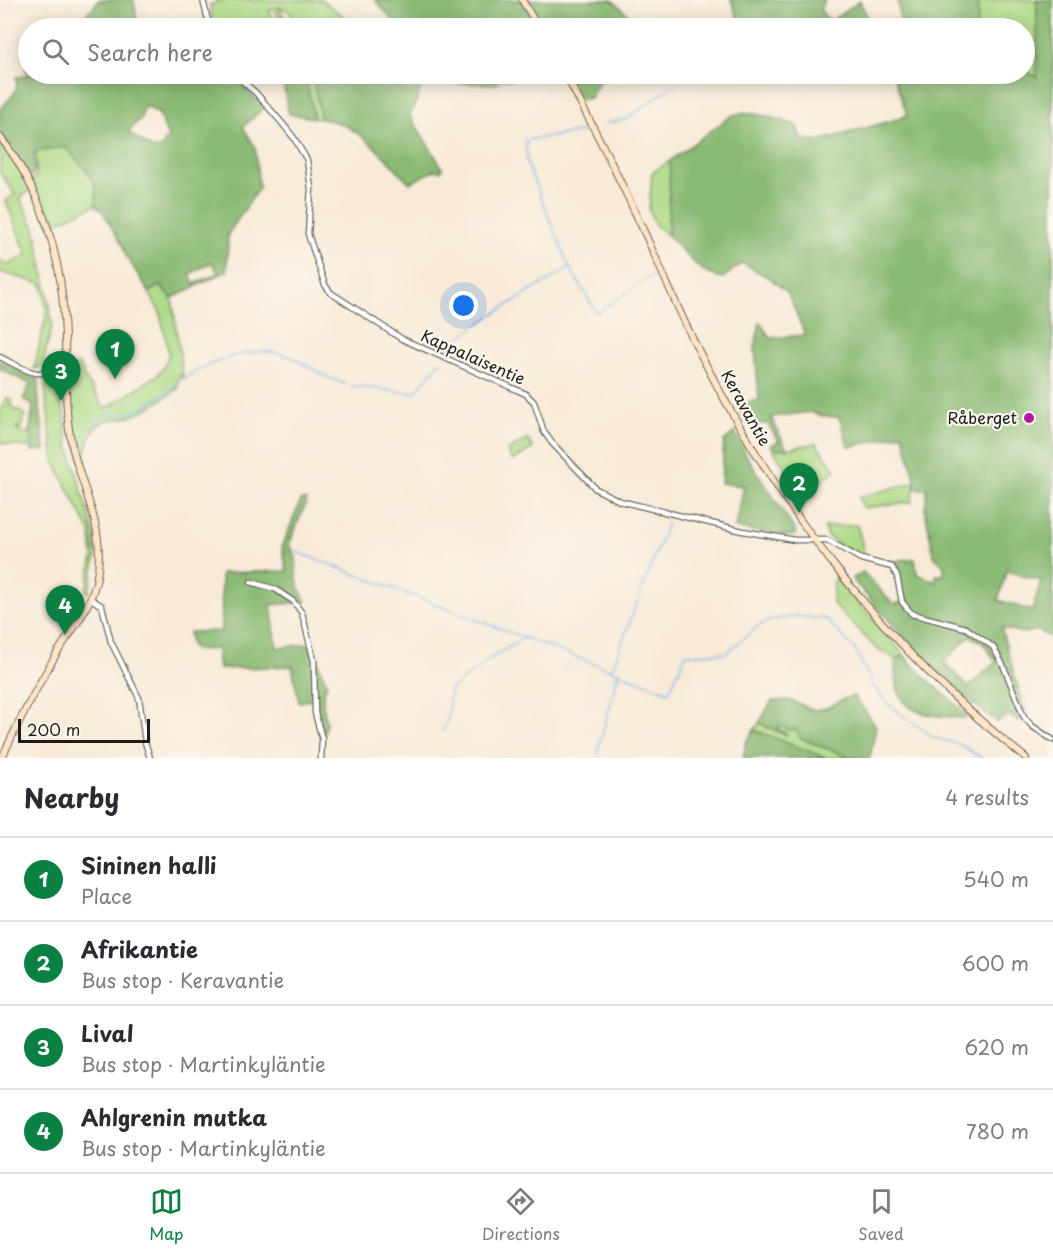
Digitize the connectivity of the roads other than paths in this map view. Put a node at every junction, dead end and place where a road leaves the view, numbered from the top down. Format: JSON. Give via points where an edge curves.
{"nodes":[{"id":1,"x":203,"y":0,"type":"edge"},
{"id":2,"x":522,"y":0,"type":"edge"},
{"id":3,"x":208,"y":18,"type":"edge"},
{"id":4,"x":533,"y":18,"type":"edge"},
{"id":5,"x":246,"y":84,"type":"edge"},
{"id":6,"x":570,"y":84,"type":"edge"},
{"id":7,"x":0,"y":137,"type":"edge"},
{"id":8,"x":0,"y":357,"type":"edge"},
{"id":9,"x":66,"y":368,"type":"junction"},
{"id":10,"x":813,"y":539,"type":"junction"},
{"id":11,"x":251,"y":582,"type":"dead end"},
{"id":12,"x":91,"y":600,"type":"junction"},
{"id":13,"x":1053,"y":740,"type":"edge"},
{"id":14,"x":2,"y":758,"type":"edge"},
{"id":15,"x":150,"y":758,"type":"edge"},
{"id":16,"x":321,"y":758,"type":"edge"},
{"id":17,"x":1026,"y":758,"type":"edge"}],
"edges":[{"from":1,"to":3,"type":"street"},
{"from":2,"to":4,"type":"main road"},
{"from":5,"to":10,"type":"street","name":"Kappalaisentie","via":[[282,123],[307,160],[308,234],[325,285],[335,297],[408,342],[526,394],[534,402],[552,443],[603,494],[711,525],[795,540]]},
{"from":6,"to":10,"type":"main road","name":"Keravantie","via":[[616,172],[704,363],[758,458]]},
{"from":7,"to":9,"type":"main road","via":[[26,174],[46,223],[61,287]]},
{"from":8,"to":9,"type":"street","via":[[38,374]]},
{"from":9,"to":12,"type":"main road","via":[[71,442],[99,536]]},
{"from":10,"to":13,"type":"street","name":"Kappalaisentie","via":[[827,540],[861,559],[889,566],[897,576],[902,602],[912,614],[956,624],[986,641],[1003,665],[1024,717]]},
{"from":10,"to":17,"type":"main road","name":"Keravantie","via":[[923,667]]},
{"from":11,"to":16,"type":"street","via":[[275,589],[302,613],[315,661],[315,713],[322,739]]},
{"from":12,"to":14,"type":"main road","via":[[57,653]]},
{"from":12,"to":15,"type":"street","via":[[102,606],[111,642],[139,698]]}]}
